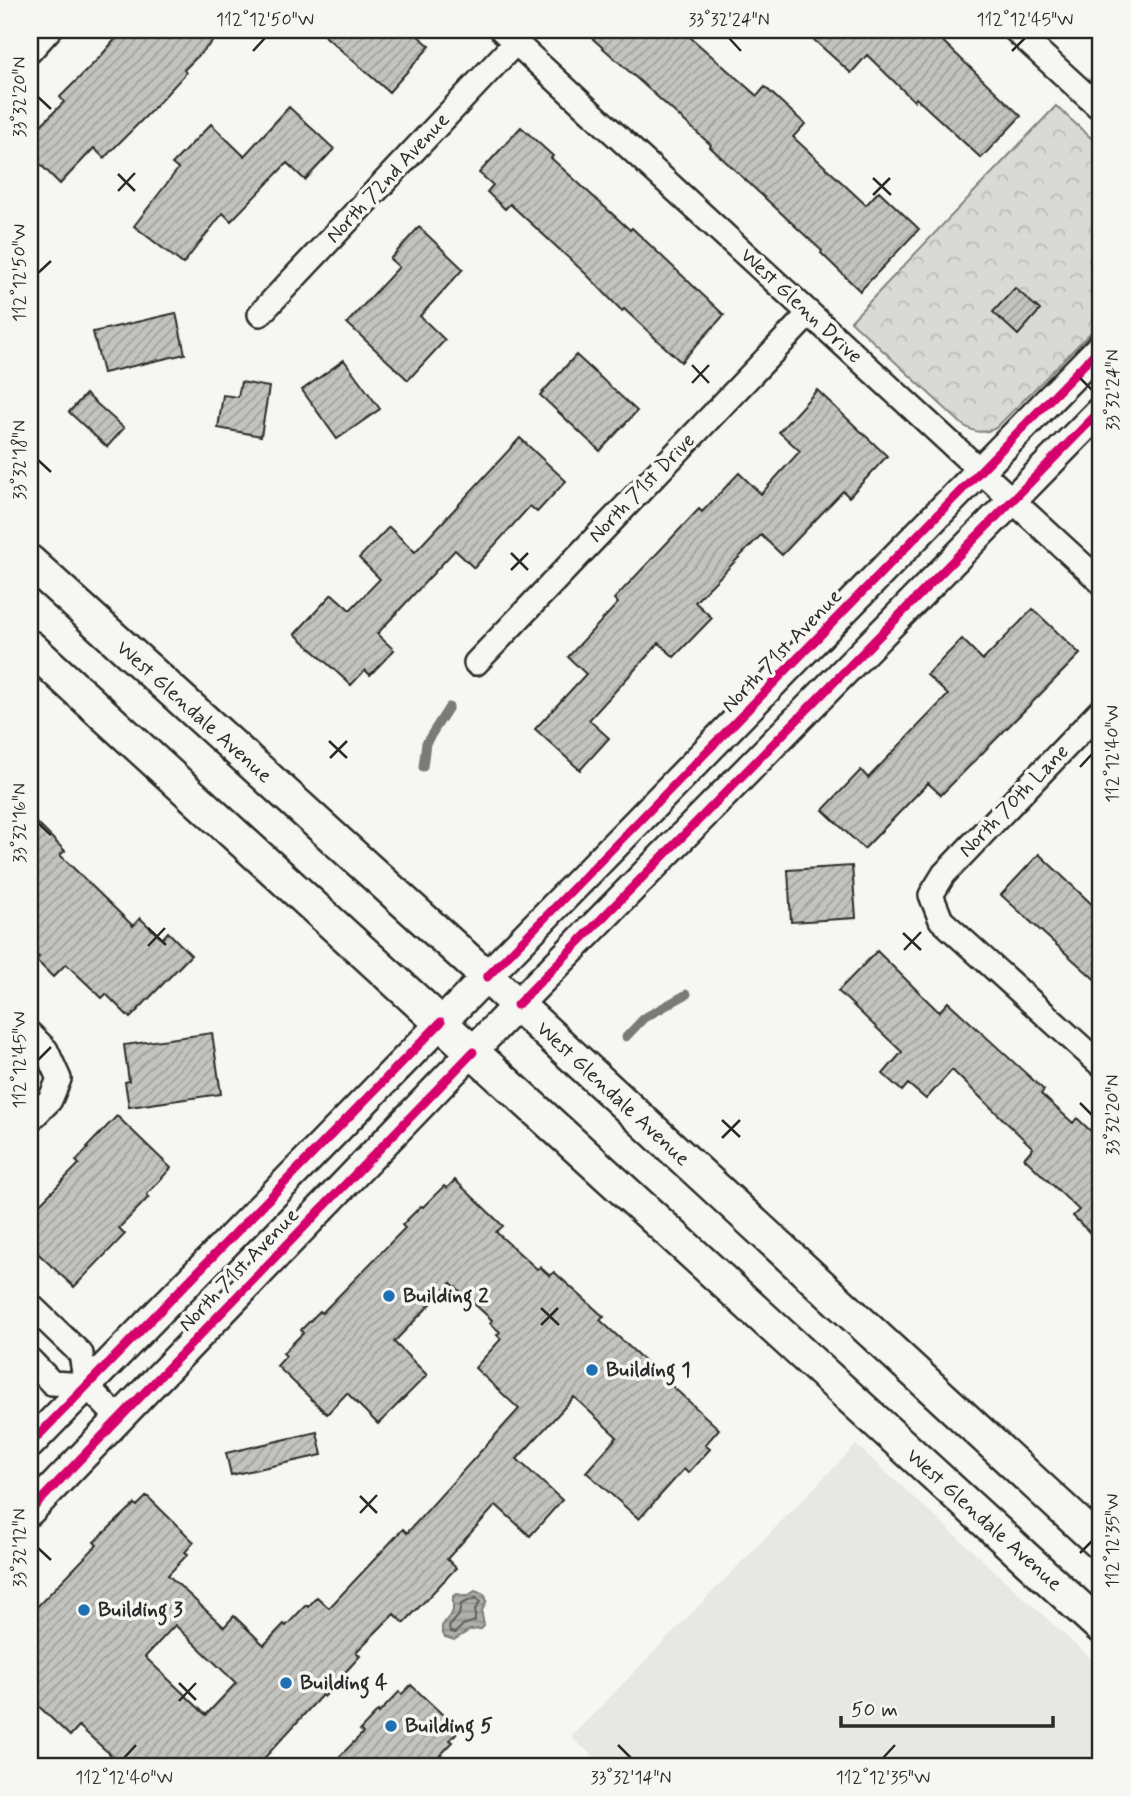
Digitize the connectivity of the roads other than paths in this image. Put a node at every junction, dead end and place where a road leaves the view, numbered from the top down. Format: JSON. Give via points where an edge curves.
{"nodes":[{"id":1,"x":49,"y":30,"type":"edge"},
{"id":2,"x":1015,"y":30,"type":"edge"},
{"id":3,"x":509,"y":36,"type":"edge"},
{"id":4,"x":30,"y":51,"type":"edge"},
{"id":5,"x":1101,"y":109,"type":"edge"},
{"id":6,"x":260,"y":314,"type":"dead end"},
{"id":7,"x":809,"y":314,"type":"junction"},
{"id":8,"x":1101,"y":347,"type":"edge"},
{"id":9,"x":1101,"y":410,"type":"edge"},
{"id":10,"x":982,"y":471,"type":"junction"},
{"id":11,"x":1013,"y":500,"type":"junction"},
{"id":12,"x":30,"y":562,"type":"edge"},
{"id":13,"x":1101,"y":582,"type":"edge"},
{"id":14,"x":30,"y":648,"type":"edge"},
{"id":15,"x":476,"y":663,"type":"dead end"},
{"id":16,"x":1101,"y":710,"type":"edge"},
{"id":17,"x":487,"y":977,"type":"junction"},
{"id":18,"x":517,"y":1005,"type":"junction"},
{"id":19,"x":441,"y":1022,"type":"junction"},
{"id":20,"x":30,"y":1034,"type":"edge"},
{"id":21,"x":473,"y":1052,"type":"junction"},
{"id":22,"x":1101,"y":1065,"type":"edge"},
{"id":23,"x":30,"y":1120,"type":"edge"},
{"id":24,"x":30,"y":1305,"type":"edge"},
{"id":25,"x":30,"y":1360,"type":"edge"},
{"id":26,"x":86,"y":1385,"type":"junction"},
{"id":27,"x":120,"y":1419,"type":"junction"},
{"id":28,"x":30,"y":1444,"type":"edge"},
{"id":29,"x":30,"y":1511,"type":"edge"},
{"id":30,"x":1101,"y":1544,"type":"edge"},
{"id":31,"x":1101,"y":1627,"type":"edge"}],
"edges":[{"from":1,"to":4,"type":"street"},
{"from":2,"to":5,"type":"street"},
{"from":3,"to":6,"type":"street","name":"North 72nd Avenue"},
{"from":3,"to":7,"type":"street","name":"West Glenn Drive"},
{"from":7,"to":10,"type":"street","name":"West Glenn Drive"},
{"from":7,"to":15,"type":"street","name":"North 71st Drive"},
{"from":8,"to":10,"type":"street","name":"North 71st Avenue"},
{"from":9,"to":11,"type":"street","name":"North 71st Avenue"},
{"from":10,"to":11,"type":"street","name":"West Glenn Drive"},
{"from":10,"to":17,"type":"street","name":"North 71st Avenue"},
{"from":11,"to":13,"type":"street","name":"West Glenn Drive"},
{"from":11,"to":18,"type":"street","name":"North 71st Avenue"},
{"from":12,"to":17,"type":"main road","name":"West Glendale Avenue"},
{"from":14,"to":19,"type":"main road","name":"West Glendale Avenue"},
{"from":16,"to":22,"type":"street","name":"North 70th Lane","via":[[944,874],[931,895],[941,920]]},
{"from":17,"to":18,"type":"main road","name":"West Glendale Avenue"},
{"from":17,"to":19,"type":"street","name":"North 71st Avenue"},
{"from":18,"to":21,"type":"street","name":"North 71st Avenue"},
{"from":18,"to":30,"type":"main road","name":"West Glendale Avenue"},
{"from":19,"to":21,"type":"main road","name":"West Glendale Avenue"},
{"from":19,"to":26,"type":"street","name":"North 71st Avenue"},
{"from":20,"to":23,"type":"street","via":[[47,1050],[59,1079],[50,1100]]},
{"from":21,"to":27,"type":"street","name":"North 71st Avenue"},
{"from":21,"to":31,"type":"main road","name":"West Glendale Avenue"},
{"from":24,"to":26,"type":"street","via":[[81,1354]]},
{"from":25,"to":26,"type":"street","via":[[52,1383]]},
{"from":26,"to":27,"type":"street"},
{"from":26,"to":28,"type":"street","name":"North 71st Avenue"},
{"from":27,"to":29,"type":"street","name":"North 71st Avenue"}]}
